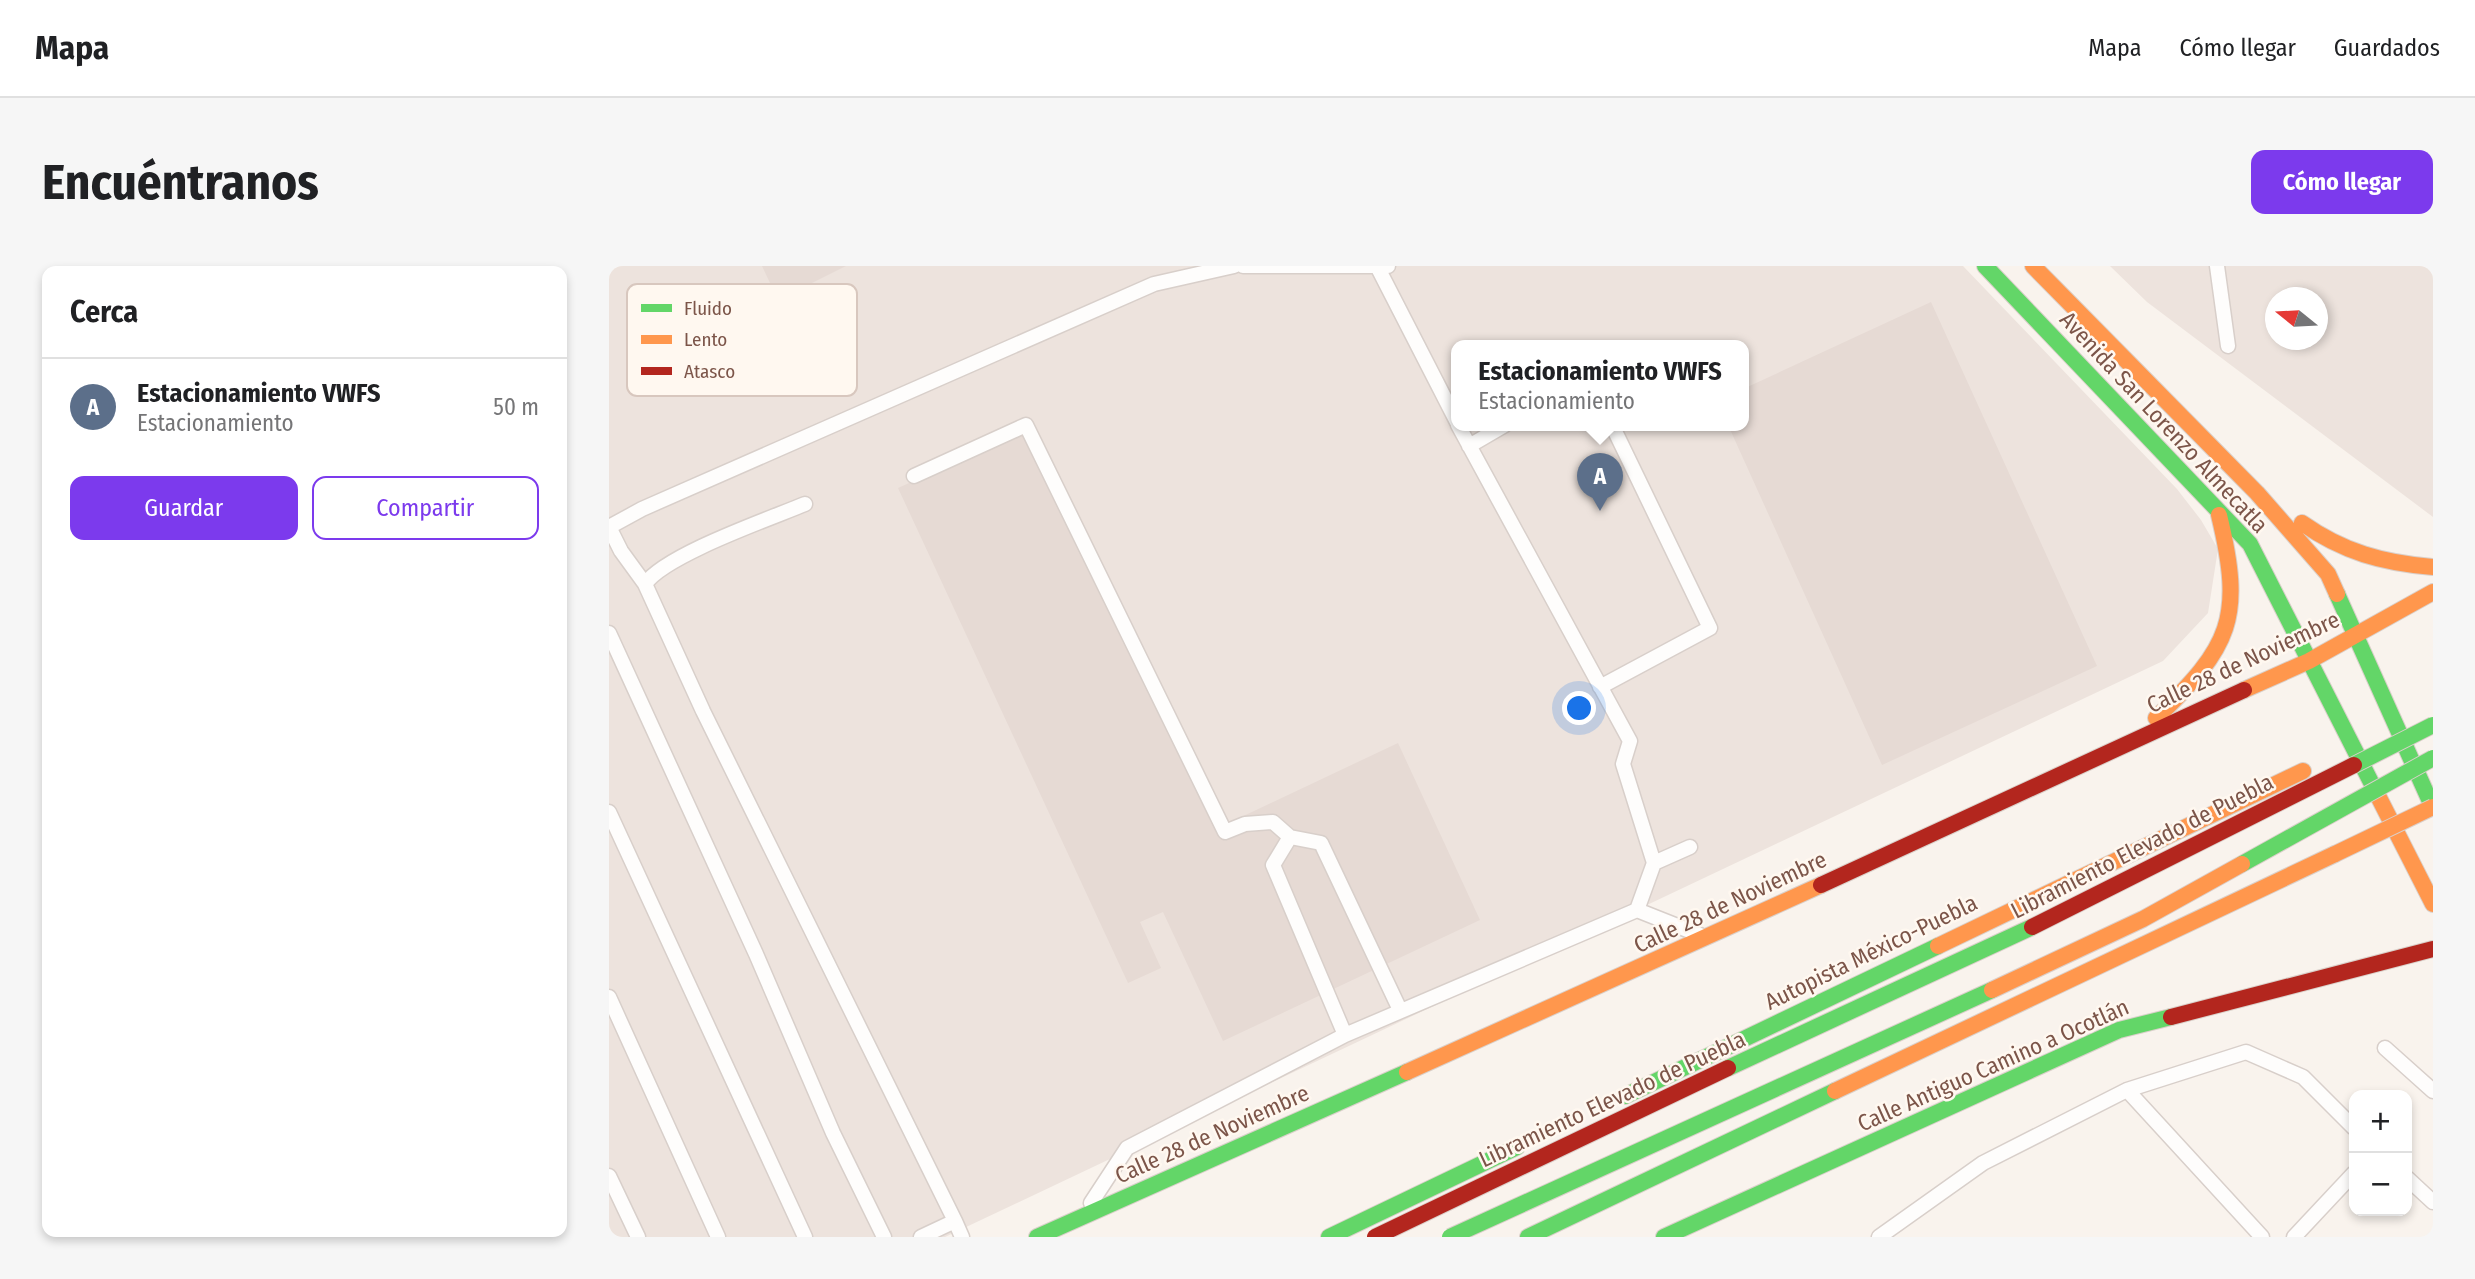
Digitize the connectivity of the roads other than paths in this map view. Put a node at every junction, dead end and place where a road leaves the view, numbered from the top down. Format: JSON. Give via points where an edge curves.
{"nodes":[{"id":1,"x":1234,"y":266,"type":"edge"},
{"id":2,"x":1243,"y":266,"type":"edge"},
{"id":3,"x":1985,"y":266,"type":"edge"},
{"id":4,"x":2033,"y":266,"type":"edge"},
{"id":5,"x":2217,"y":266,"type":"edge"},
{"id":6,"x":1383,"y":267,"type":"edge"},
{"id":7,"x":2228,"y":346,"type":"dead end"},
{"id":8,"x":1451,"y":411,"type":"edge"},
{"id":9,"x":1461,"y":431,"type":"edge"},
{"id":10,"x":1495,"y":431,"type":"edge"},
{"id":11,"x":1615,"y":431,"type":"edge"},
{"id":12,"x":1469,"y":446,"type":"junction"},
{"id":13,"x":914,"y":475,"type":"dead end"},
{"id":14,"x":2257,"y":493,"type":"junction"},
{"id":15,"x":805,"y":504,"type":"dead end"},
{"id":16,"x":2217,"y":510,"type":"junction"},
{"id":17,"x":2433,"y":568,"type":"edge"},
{"id":18,"x":645,"y":584,"type":"junction"},
{"id":19,"x":2433,"y":592,"type":"edge"},
{"id":20,"x":609,"y":633,"type":"edge"},
{"id":21,"x":2357,"y":633,"type":"junction"},
{"id":22,"x":2309,"y":661,"type":"junction"},
{"id":23,"x":1600,"y":687,"type":"junction"},
{"id":24,"x":2433,"y":709,"type":"edge"},
{"id":25,"x":2433,"y":725,"type":"edge"},
{"id":26,"x":2135,"y":738,"type":"junction"},
{"id":27,"x":2433,"y":758,"type":"edge"},
{"id":28,"x":2433,"y":807,"type":"edge"},
{"id":29,"x":609,"y":812,"type":"edge"},
{"id":30,"x":1290,"y":837,"type":"junction"},
{"id":31,"x":1690,"y":847,"type":"dead end"},
{"id":32,"x":1654,"y":863,"type":"junction"},
{"id":33,"x":2433,"y":904,"type":"edge"},
{"id":34,"x":1637,"y":910,"type":"junction"},
{"id":35,"x":1707,"y":938,"type":"junction"},
{"id":36,"x":2433,"y":949,"type":"edge"},
{"id":37,"x":609,"y":997,"type":"edge"},
{"id":38,"x":1400,"y":1010,"type":"junction"},
{"id":39,"x":1345,"y":1035,"type":"junction"},
{"id":40,"x":2385,"y":1048,"type":"dead end"},
{"id":41,"x":2127,"y":1090,"type":"junction"},
{"id":42,"x":2433,"y":1091,"type":"edge"},
{"id":43,"x":1605,"y":1105,"type":"dead end"},
{"id":44,"x":2349,"y":1123,"type":"edge"},
{"id":45,"x":1530,"y":1141,"type":"dead end"},
{"id":46,"x":609,"y":1176,"type":"edge"},
{"id":47,"x":2349,"y":1178,"type":"edge"},
{"id":48,"x":2412,"y":1182,"type":"edge"},
{"id":49,"x":2432,"y":1200,"type":"edge"},
{"id":50,"x":1083,"y":1216,"type":"junction"},
{"id":51,"x":955,"y":1221,"type":"junction"},
{"id":52,"x":638,"y":1237,"type":"edge"},
{"id":53,"x":718,"y":1237,"type":"edge"},
{"id":54,"x":805,"y":1237,"type":"edge"},
{"id":55,"x":884,"y":1237,"type":"edge"},
{"id":56,"x":921,"y":1237,"type":"edge"},
{"id":57,"x":962,"y":1237,"type":"edge"},
{"id":58,"x":1037,"y":1237,"type":"edge"},
{"id":59,"x":1329,"y":1237,"type":"edge"},
{"id":60,"x":1375,"y":1237,"type":"edge"},
{"id":61,"x":1450,"y":1237,"type":"edge"},
{"id":62,"x":1528,"y":1237,"type":"edge"},
{"id":63,"x":1664,"y":1237,"type":"edge"},
{"id":64,"x":1879,"y":1237,"type":"edge"},
{"id":65,"x":2262,"y":1237,"type":"edge"},
{"id":66,"x":2294,"y":1237,"type":"edge"}],
"edges":[{"from":1,"to":18,"type":"lane","via":[[1154,284],[642,509],[609,527]]},
{"from":2,"to":6,"type":"lane"},
{"from":3,"to":16,"type":"main road","name":"Avenida San Lorenzo Almecatla"},
{"from":4,"to":14,"type":"main road","name":"Avenida San Lorenzo Almecatla"},
{"from":5,"to":7,"type":"lane"},
{"from":6,"to":8,"type":"lane"},
{"from":9,"to":12,"type":"lane"},
{"from":10,"to":12,"type":"lane"},
{"from":11,"to":23,"type":"lane","via":[[1710,628]]},
{"from":12,"to":23,"type":"lane"},
{"from":13,"to":30,"type":"lane","via":[[1026,425],[1225,832],[1245,824],[1273,822]]},
{"from":14,"to":17,"type":"main road","via":[[2347,552]]},
{"from":14,"to":21,"type":"main road","name":"Avenida San Lorenzo Almecatla","via":[[2329,574]]},
{"from":15,"to":18,"type":"lane","via":[[691,553],[651,574]]},
{"from":16,"to":22,"type":"main road","name":"Avenida San Lorenzo Almecatla","via":[[2250,544]]},
{"from":16,"to":26,"type":"main road","via":[[2233,578],[2224,629],[2214,656],[2195,682]]},
{"from":18,"to":51,"type":"lane"},
{"from":19,"to":21,"type":"main road","name":"Calle 28 de Noviembre"},
{"from":20,"to":55,"type":"lane"},
{"from":21,"to":22,"type":"main road","name":"Calle 28 de Noviembre"},
{"from":21,"to":28,"type":"main road","name":"Avenida San Lorenzo Almecatla"},
{"from":22,"to":26,"type":"main road","name":"Calle 28 de Noviembre"},
{"from":22,"to":33,"type":"main road","name":"Avenida San Lorenzo Almecatla"},
{"from":23,"to":32,"type":"lane","via":[[1630,741],[1623,764]]},
{"from":24,"to":43,"type":"main road","name":"Autopista México-Puebla"},
{"from":25,"to":60,"type":"main road","name":"Libramiento Elevado de Puebla","bridge":true,"via":[[2082,904]]},
{"from":26,"to":35,"type":"main road","name":"Calle 28 de Noviembre"},
{"from":27,"to":61,"type":"main road","bridge":true,"via":[[2143,919]]},
{"from":28,"to":62,"type":"main road","bridge":true},
{"from":29,"to":54,"type":"lane"},
{"from":30,"to":38,"type":"lane","via":[[1321,843]]},
{"from":30,"to":39,"type":"lane","via":[[1273,865]]},
{"from":31,"to":32,"type":"lane"},
{"from":32,"to":34,"type":"lane"},
{"from":34,"to":35,"type":"lane"},
{"from":34,"to":38,"type":"lane"},
{"from":35,"to":50,"type":"main road","name":"Calle 28 de Noviembre"},
{"from":36,"to":63,"type":"main road","name":"Calle Antiguo Camino a Ocotlán","via":[[2119,1030]]},
{"from":37,"to":53,"type":"lane"},
{"from":38,"to":39,"type":"lane"},
{"from":39,"to":50,"type":"lane","via":[[1127,1148]]},
{"from":40,"to":42,"type":"lane"},
{"from":41,"to":44,"type":"lane","via":[[2246,1052],[2303,1077]]},
{"from":41,"to":64,"type":"lane","via":[[1983,1163]]},
{"from":41,"to":65,"type":"lane"},
{"from":45,"to":59,"type":"main road"},
{"from":46,"to":52,"type":"lane"},
{"from":47,"to":66,"type":"lane"},
{"from":48,"to":49,"type":"lane"},
{"from":50,"to":58,"type":"main road","name":"Calle 28 de Noviembre"},
{"from":51,"to":56,"type":"lane"},
{"from":51,"to":57,"type":"lane"}]}
